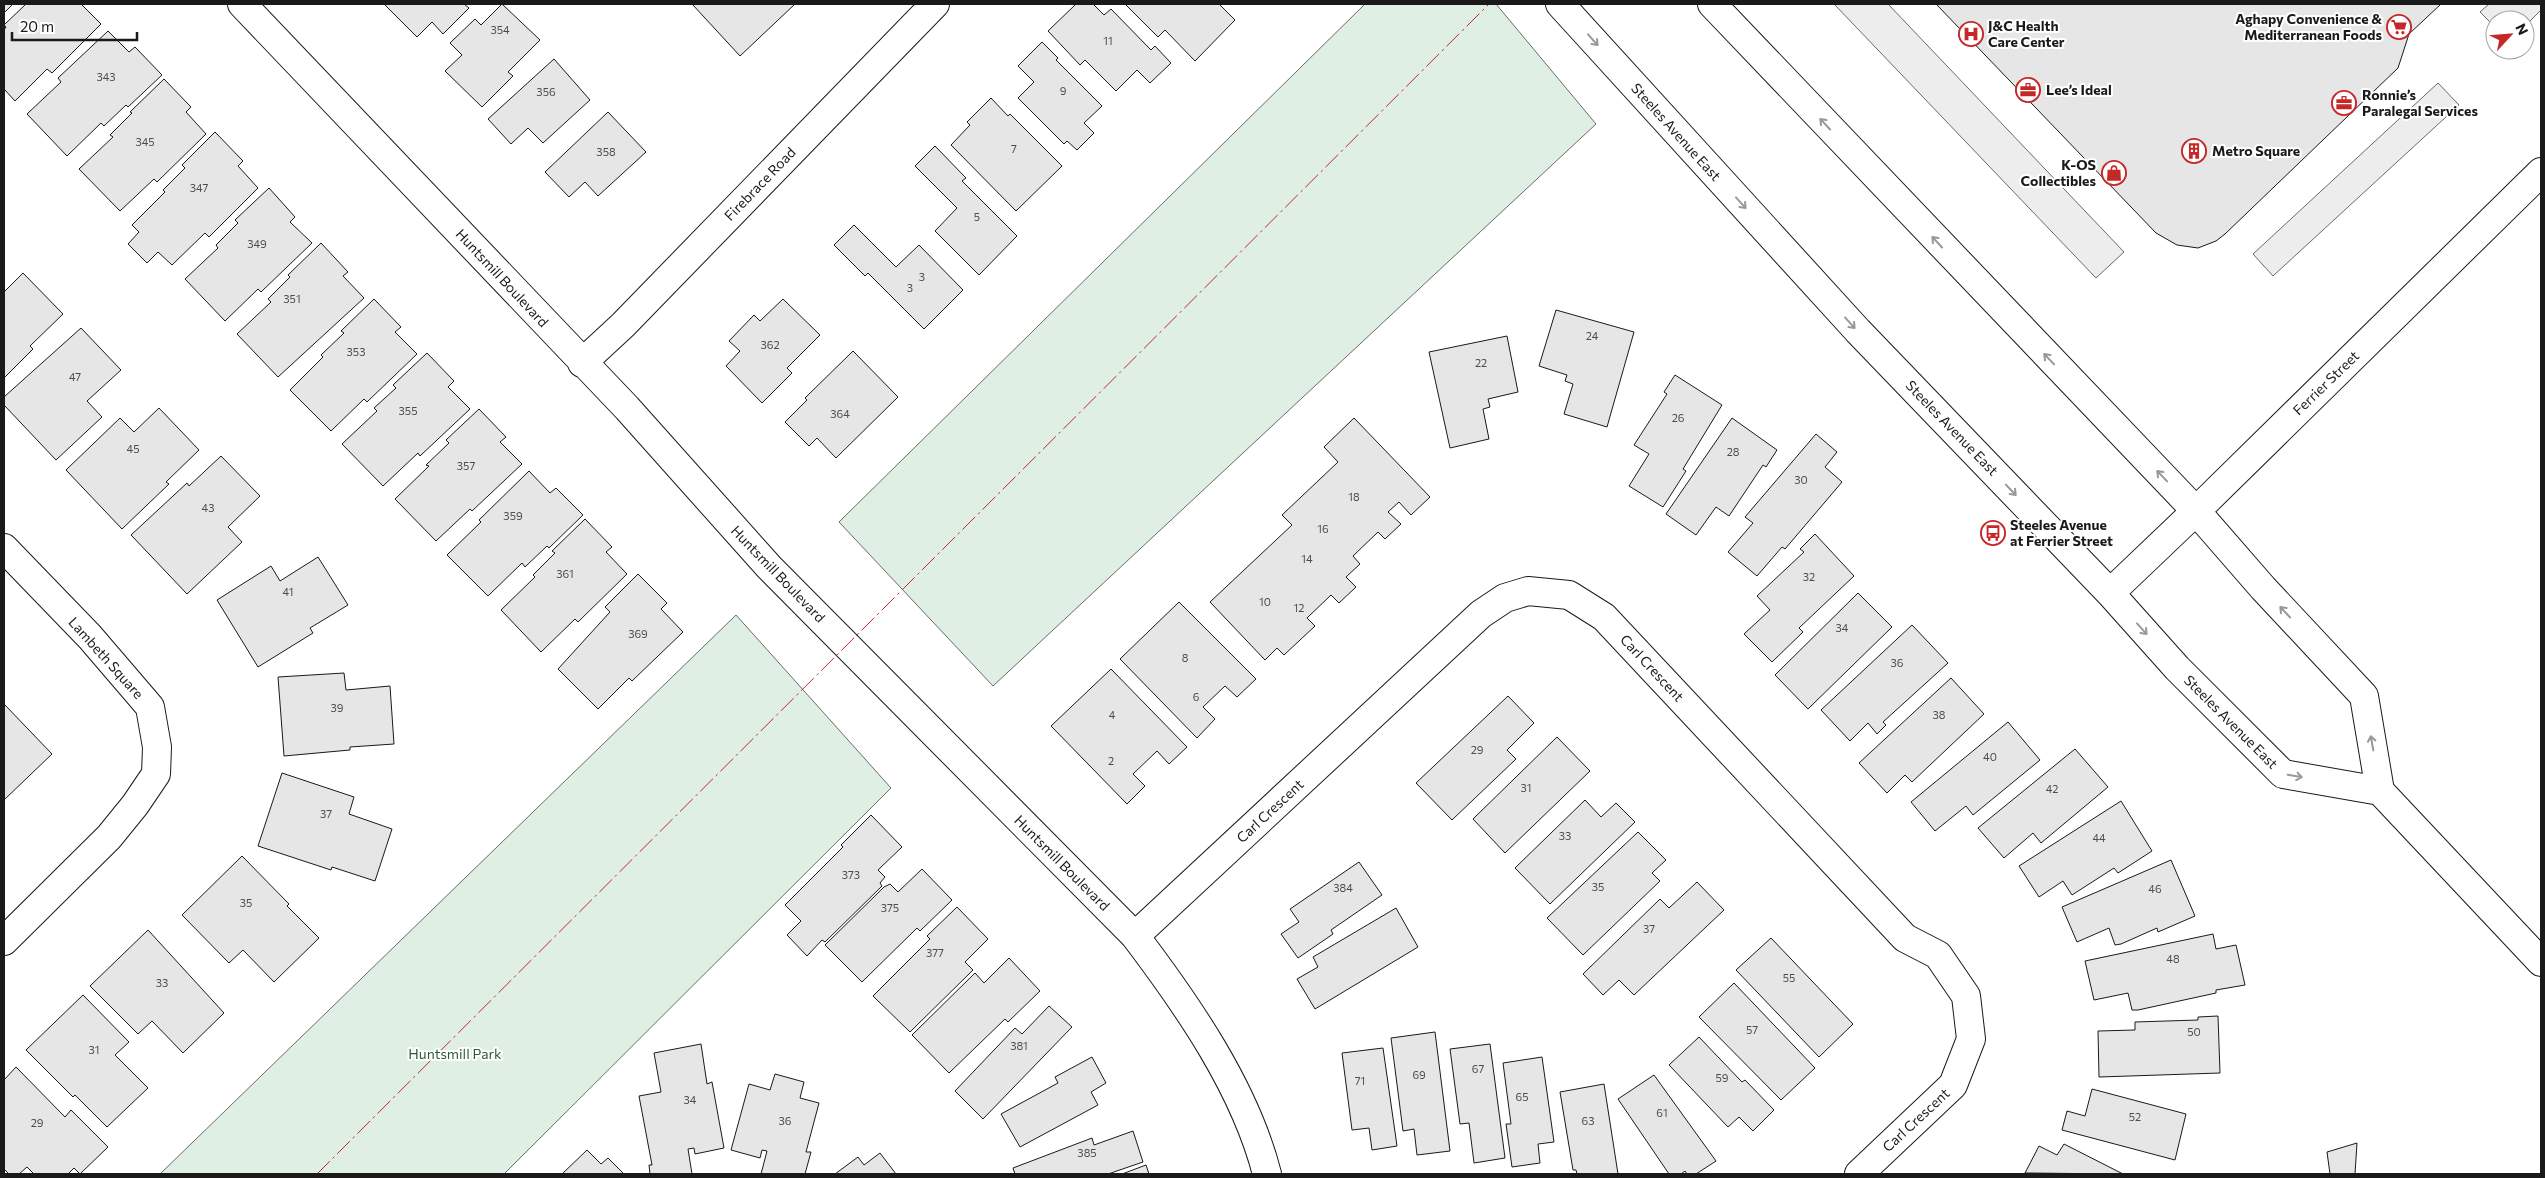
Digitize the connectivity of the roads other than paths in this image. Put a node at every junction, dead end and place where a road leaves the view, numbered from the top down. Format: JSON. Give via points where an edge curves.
{"nodes":[{"id":1,"x":242,"y":4,"type":"edge"},
{"id":2,"x":935,"y":4,"type":"edge"},
{"id":3,"x":1560,"y":4,"type":"edge"},
{"id":4,"x":1712,"y":4,"type":"edge"},
{"id":5,"x":2541,"y":172,"type":"edge"},
{"id":6,"x":582,"y":362,"type":"junction"},
{"id":7,"x":2196,"y":511,"type":"junction"},
{"id":8,"x":4,"y":548,"type":"edge"},
{"id":9,"x":2110,"y":593,"type":"junction"},
{"id":10,"x":2380,"y":791,"type":"junction"},
{"id":11,"x":1135,"y":936,"type":"junction"},
{"id":12,"x":4,"y":941,"type":"edge"},
{"id":13,"x":2541,"y":962,"type":"edge"},
{"id":14,"x":1267,"y":1174,"type":"edge"},
{"id":15,"x":1859,"y":1174,"type":"edge"}],
"edges":[{"from":1,"to":6,"type":"street","name":"Huntsmill Boulevard"},
{"from":2,"to":6,"type":"street","name":"Firebrace Road","via":[[623,325]]},
{"from":3,"to":9,"type":"street","name":"Steeles Avenue East","one_way":true,"via":[[1858,331]]},
{"from":7,"to":4,"type":"street","one_way":true},
{"from":5,"to":7,"type":"street","name":"Ferrier Street"},
{"from":6,"to":11,"type":"street","name":"Huntsmill Boulevard","via":[[769,567]]},
{"from":7,"to":9,"type":"street","name":"Ferrier Street"},
{"from":10,"to":7,"type":"street","one_way":true,"via":[[2364,696],[2262,588]]},
{"from":8,"to":12,"type":"street","name":"Lambeth Square","via":[[90,637],[150,707],[157,746],[156,774],[115,831]]},
{"from":9,"to":10,"type":"street","name":"Steeles Avenue East","one_way":true,"via":[[2177,668],[2283,774]]},
{"from":10,"to":13,"type":"street"},
{"from":11,"to":14,"type":"street","name":"Huntsmill Boulevard","via":[[1172,984],[1219,1060],[1260,1146]]},
{"from":11,"to":15,"type":"street","name":"Carl Crescent","via":[[1481,614],[1505,598],[1528,591],[1570,595],[1604,617],[1905,938],[1938,956],[1966,996],[1971,1039],[1953,1085]]}]}
